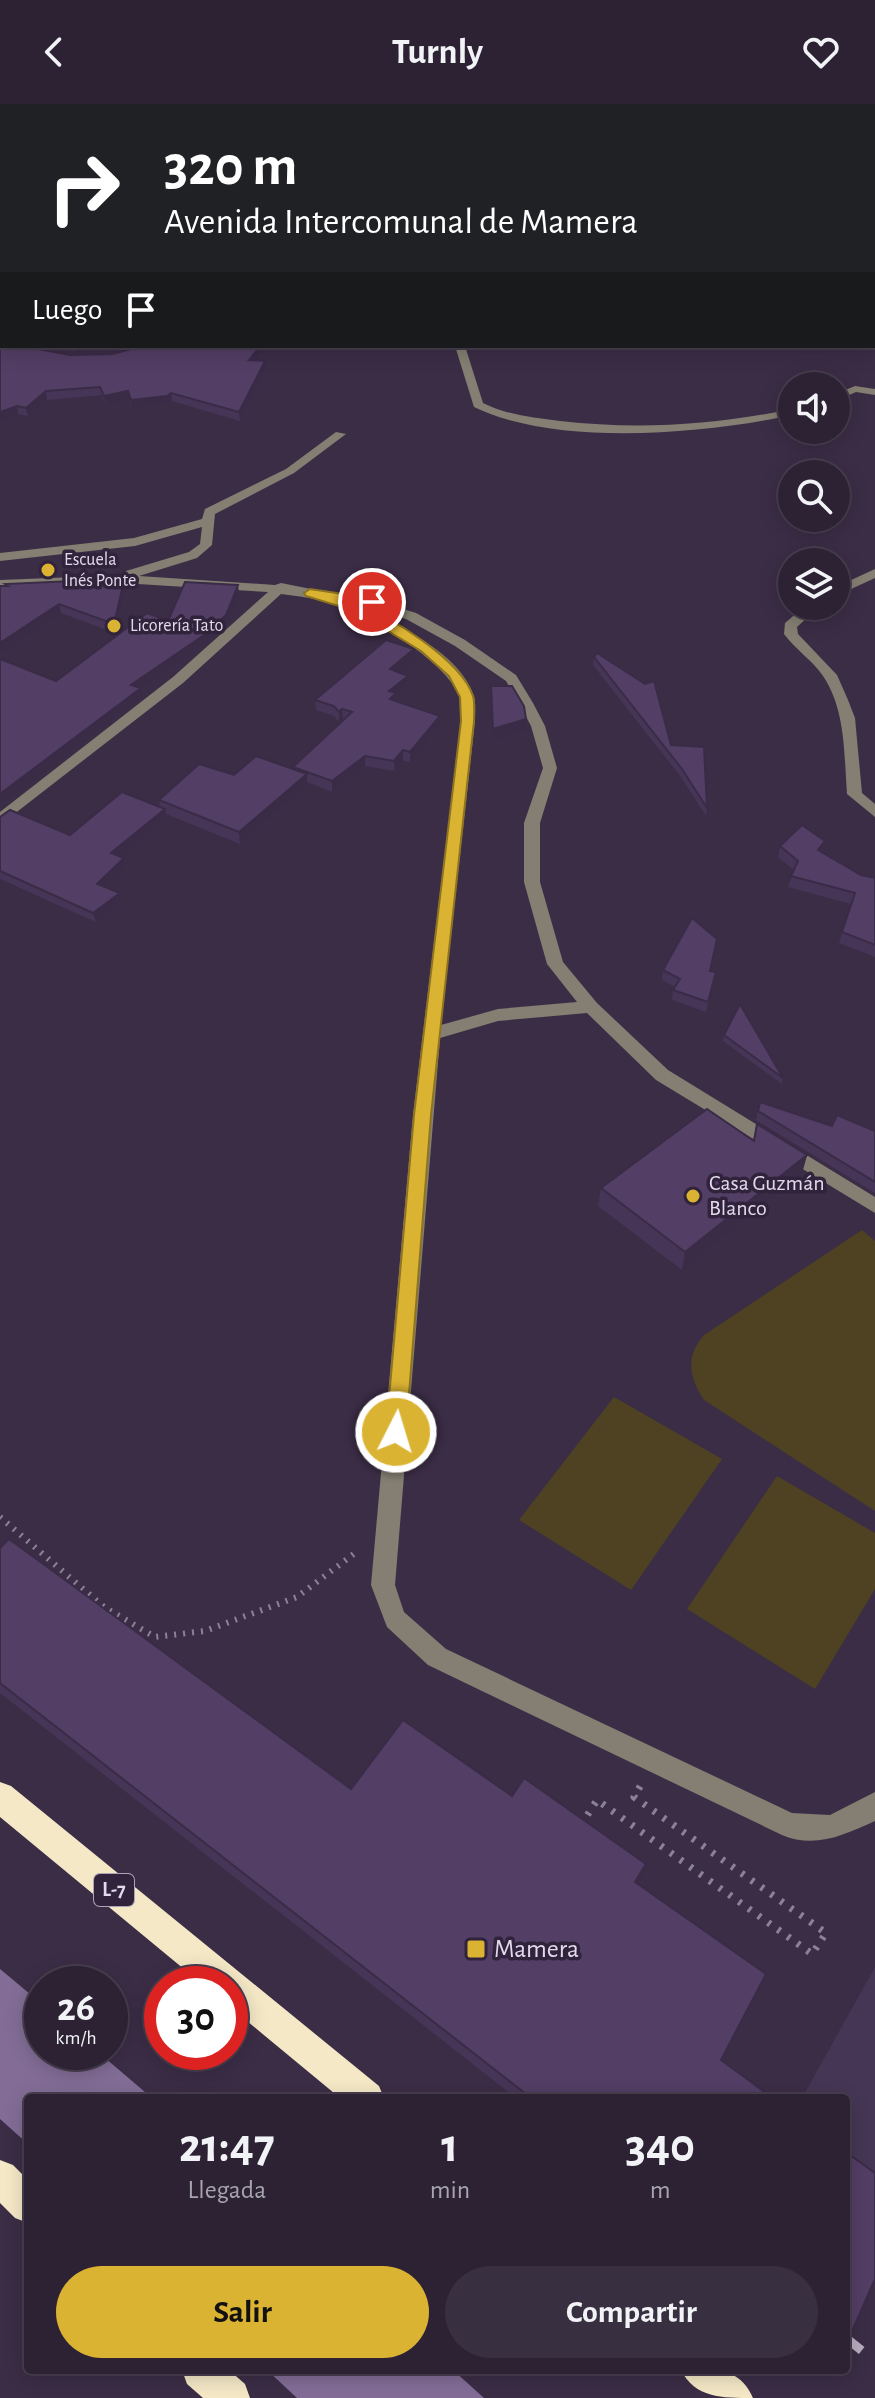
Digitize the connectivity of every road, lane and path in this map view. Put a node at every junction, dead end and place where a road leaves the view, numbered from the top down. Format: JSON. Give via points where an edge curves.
{"nodes":[{"id":1,"x":461,"y":348,"type":"edge"},
{"id":2,"x":850,"y":391,"type":"edge"},
{"id":3,"x":875,"y":392,"type":"edge"},
{"id":4,"x":778,"y":415,"type":"edge"},
{"id":5,"x":340,"y":434,"type":"dead end"},
{"id":6,"x":208,"y":521,"type":"junction"},
{"id":7,"x":0,"y":557,"type":"edge"},
{"id":8,"x":875,"y":573,"type":"edge"},
{"id":9,"x":112,"y":580,"type":"junction"},
{"id":10,"x":1,"y":583,"type":"edge"},
{"id":11,"x":850,"y":585,"type":"edge"},
{"id":12,"x":281,"y":587,"type":"junction"},
{"id":13,"x":310,"y":593,"type":"junction"},
{"id":14,"x":797,"y":620,"type":"edge"},
{"id":15,"x":875,"y":812,"type":"edge"},
{"id":16,"x":0,"y":820,"type":"edge"},
{"id":17,"x":591,"y":1007,"type":"junction"},
{"id":18,"x":431,"y":1034,"type":"junction"},
{"id":19,"x":875,"y":1206,"type":"edge"},
{"id":20,"x":0,"y":1517,"type":"edge"},
{"id":21,"x":388,"y":1527,"type":"junction"},
{"id":22,"x":654,"y":1762,"type":"junction"},
{"id":23,"x":0,"y":1797,"type":"edge"},
{"id":24,"x":875,"y":1805,"type":"edge"},
{"id":25,"x":576,"y":1832,"type":"edge"},
{"id":26,"x":206,"y":1966,"type":"edge"},
{"id":27,"x":248,"y":2001,"type":"edge"},
{"id":28,"x":362,"y":2094,"type":"edge"},
{"id":29,"x":0,"y":2178,"type":"edge"},
{"id":30,"x":24,"y":2201,"type":"edge"},
{"id":31,"x":205,"y":2374,"type":"edge"},
{"id":32,"x":705,"y":2374,"type":"edge"},
{"id":33,"x":231,"y":2398,"type":"edge"},
{"id":34,"x":734,"y":2398,"type":"edge"}],
"edges":[{"from":1,"to":4,"type":"street","via":[[478,405],[513,418],[575,427],[690,430]]},
{"from":2,"to":3,"type":"street"},
{"from":5,"to":6,"type":"street","via":[[290,471],[209,512]]},
{"from":6,"to":7,"type":"street","via":[[135,542]]},
{"from":6,"to":9,"type":"street","via":[[206,545],[193,555]]},
{"from":8,"to":11,"type":"street"},
{"from":9,"to":10,"type":"street"},
{"from":9,"to":12,"type":"street"},
{"from":12,"to":13,"type":"street"},
{"from":12,"to":16,"type":"street","via":[[178,680]]},
{"from":13,"to":17,"type":"street","via":[[372,602],[411,616],[511,678],[538,726],[550,768],[532,823],[532,882],[555,964]]},
{"from":13,"to":18,"type":"street","via":[[359,608],[425,649],[454,674],[467,697]]},
{"from":14,"to":15,"type":"street","via":[[790,626],[791,634],[832,678],[848,718],[855,794]]},
{"from":17,"to":18,"type":"street","via":[[498,1015]]},
{"from":17,"to":19,"type":"street","via":[[662,1075]]},
{"from":18,"to":21,"type":"street"},
{"from":20,"to":21,"type":"path","via":[[104,1607],[155,1637],[205,1631],[297,1597]]},
{"from":21,"to":22,"type":"street","via":[[383,1585],[395,1619],[437,1657]]},
{"from":22,"to":24,"type":"street","via":[[791,1826],[831,1828]]},
{"from":22,"to":25,"type":"path","via":[[634,1797],[826,1933],[812,1954],[597,1800]]},
{"from":23,"to":26,"type":"highway","number":"L-7"},
{"from":27,"to":28,"type":"highway","number":"L-7"},
{"from":29,"to":30,"type":"highway"},
{"from":31,"to":33,"type":"highway"},
{"from":32,"to":34,"type":"highway"}]}
